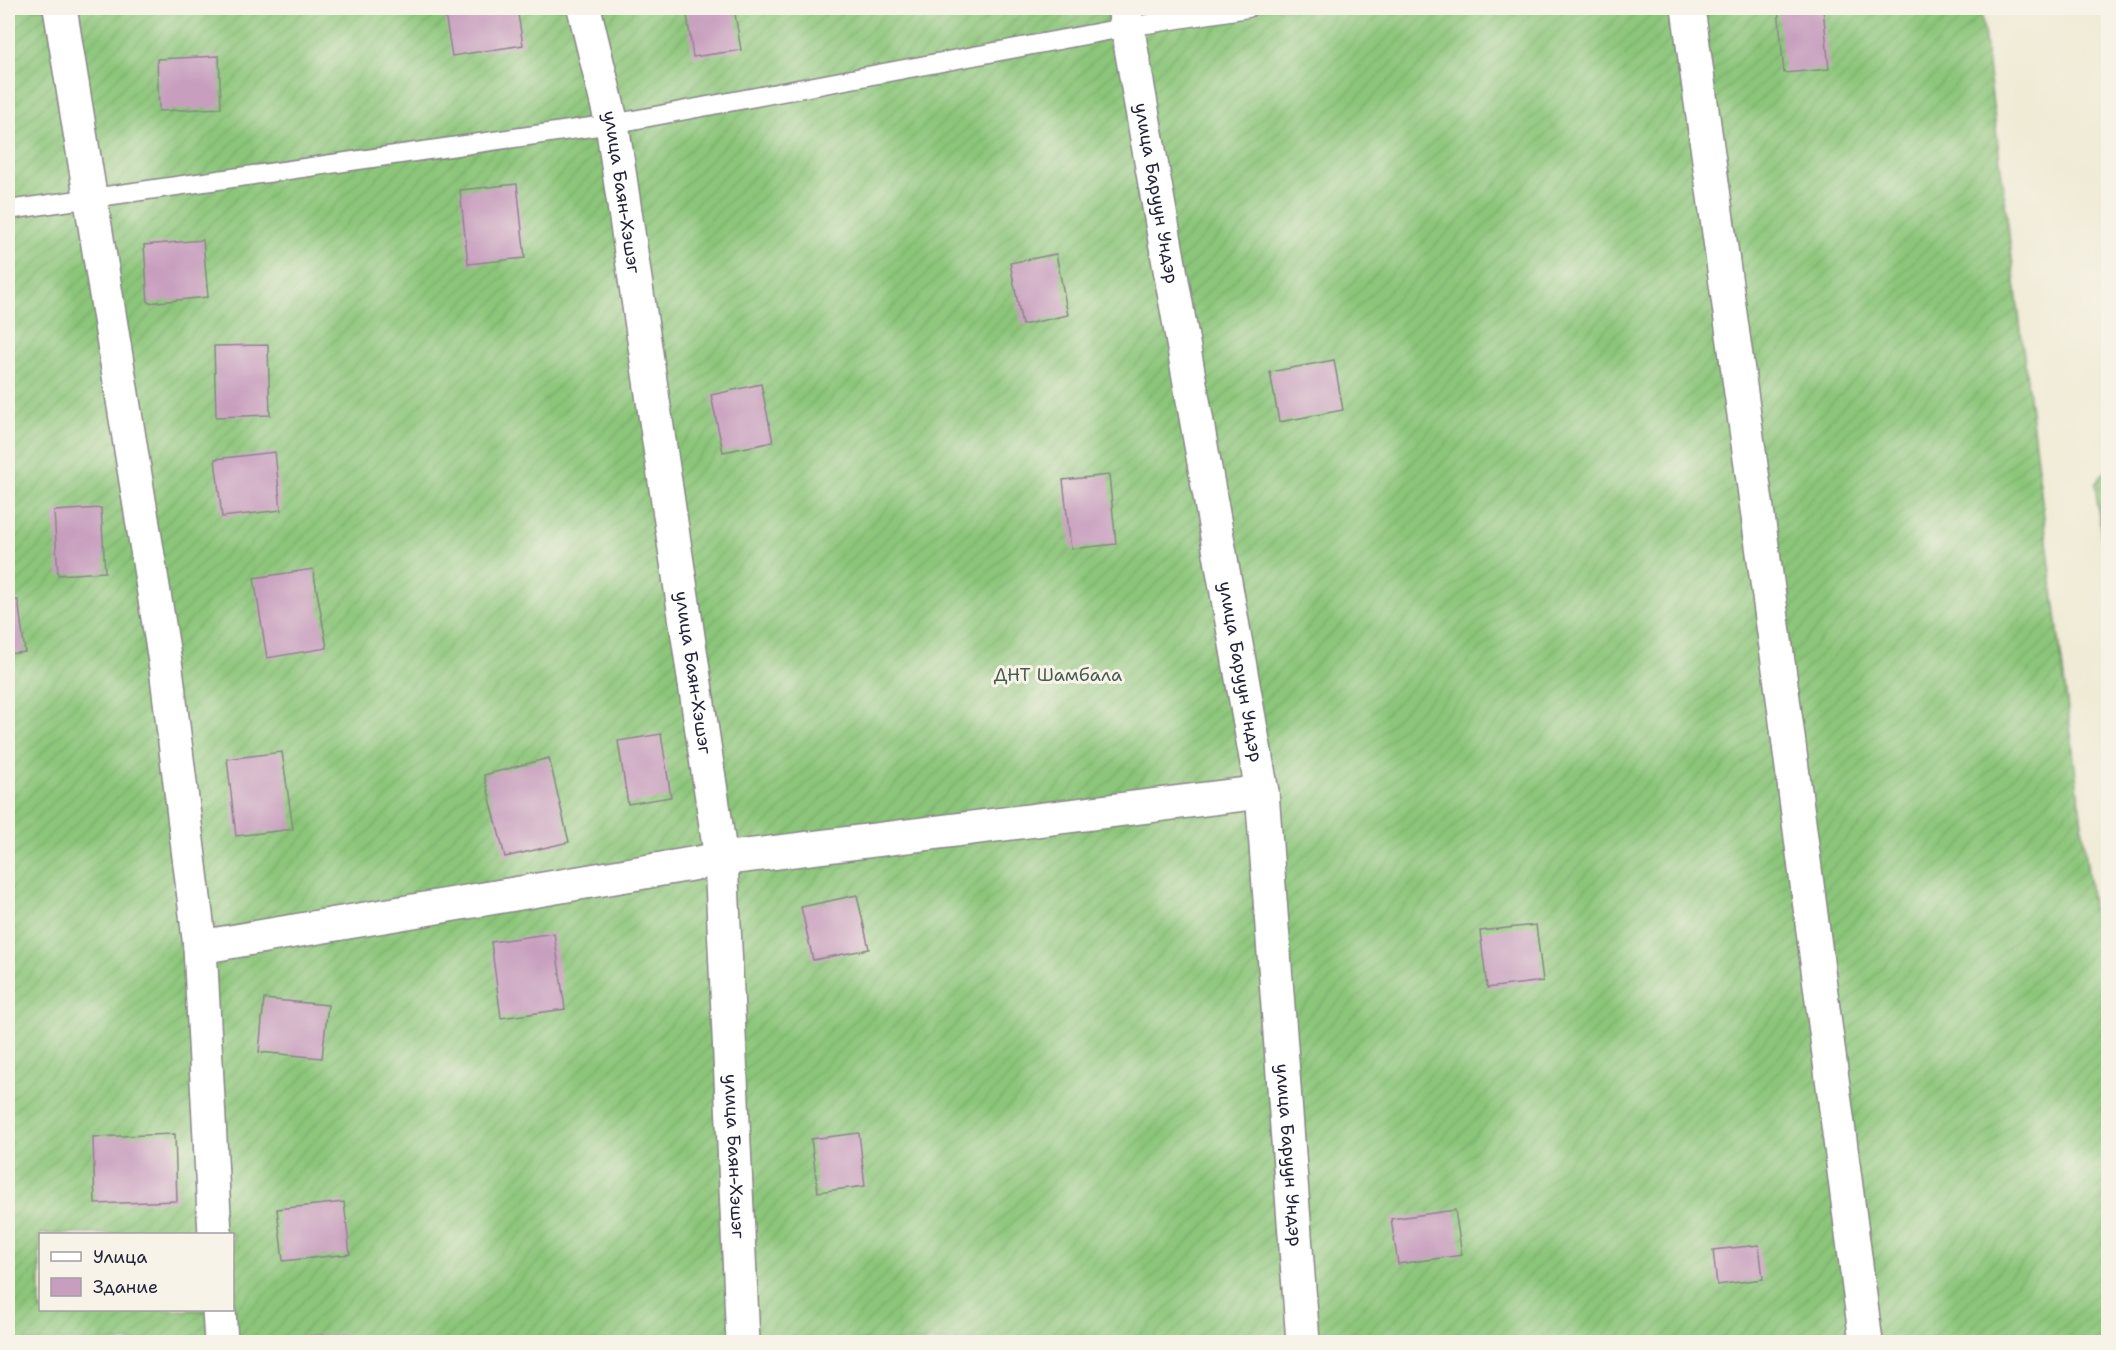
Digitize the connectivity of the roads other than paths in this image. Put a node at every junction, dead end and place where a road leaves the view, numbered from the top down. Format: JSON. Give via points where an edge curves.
{"nodes":[{"id":1,"x":60,"y":8,"type":"edge"},
{"id":2,"x":584,"y":8,"type":"edge"},
{"id":3,"x":1248,"y":8,"type":"edge"},
{"id":4,"x":1688,"y":8,"type":"edge"},
{"id":5,"x":1126,"y":17,"type":"edge"},
{"id":6,"x":612,"y":124,"type":"junction"},
{"id":7,"x":90,"y":198,"type":"junction"},
{"id":8,"x":8,"y":210,"type":"edge"},
{"id":9,"x":1262,"y":792,"type":"junction"},
{"id":10,"x":721,"y":859,"type":"junction"},
{"id":11,"x":200,"y":947,"type":"junction"},
{"id":12,"x":215,"y":1233,"type":"edge"},
{"id":13,"x":219,"y":1311,"type":"edge"},
{"id":14,"x":220,"y":1342,"type":"edge"},
{"id":15,"x":743,"y":1342,"type":"edge"},
{"id":16,"x":1303,"y":1342,"type":"edge"},
{"id":17,"x":1866,"y":1342,"type":"edge"}],
"edges":[{"from":1,"to":7,"type":"street"},
{"from":2,"to":6,"type":"street","name":"улица Баян-Хэшэг"},
{"from":3,"to":5,"type":"lane"},
{"from":4,"to":17,"type":"street"},
{"from":5,"to":6,"type":"lane"},
{"from":5,"to":9,"type":"street","name":"улица Баруун Ундэр"},
{"from":6,"to":7,"type":"lane"},
{"from":6,"to":10,"type":"street","name":"улица Баян-Хэшэг"},
{"from":7,"to":8,"type":"lane"},
{"from":7,"to":11,"type":"street","via":[[166,668]]},
{"from":9,"to":10,"type":"street"},
{"from":9,"to":16,"type":"street","name":"улица Баруун Ундэр"},
{"from":10,"to":11,"type":"street"},
{"from":10,"to":15,"type":"street","name":"улица Баян-Хэшэг"},
{"from":11,"to":12,"type":"street"},
{"from":13,"to":14,"type":"street"}]}
